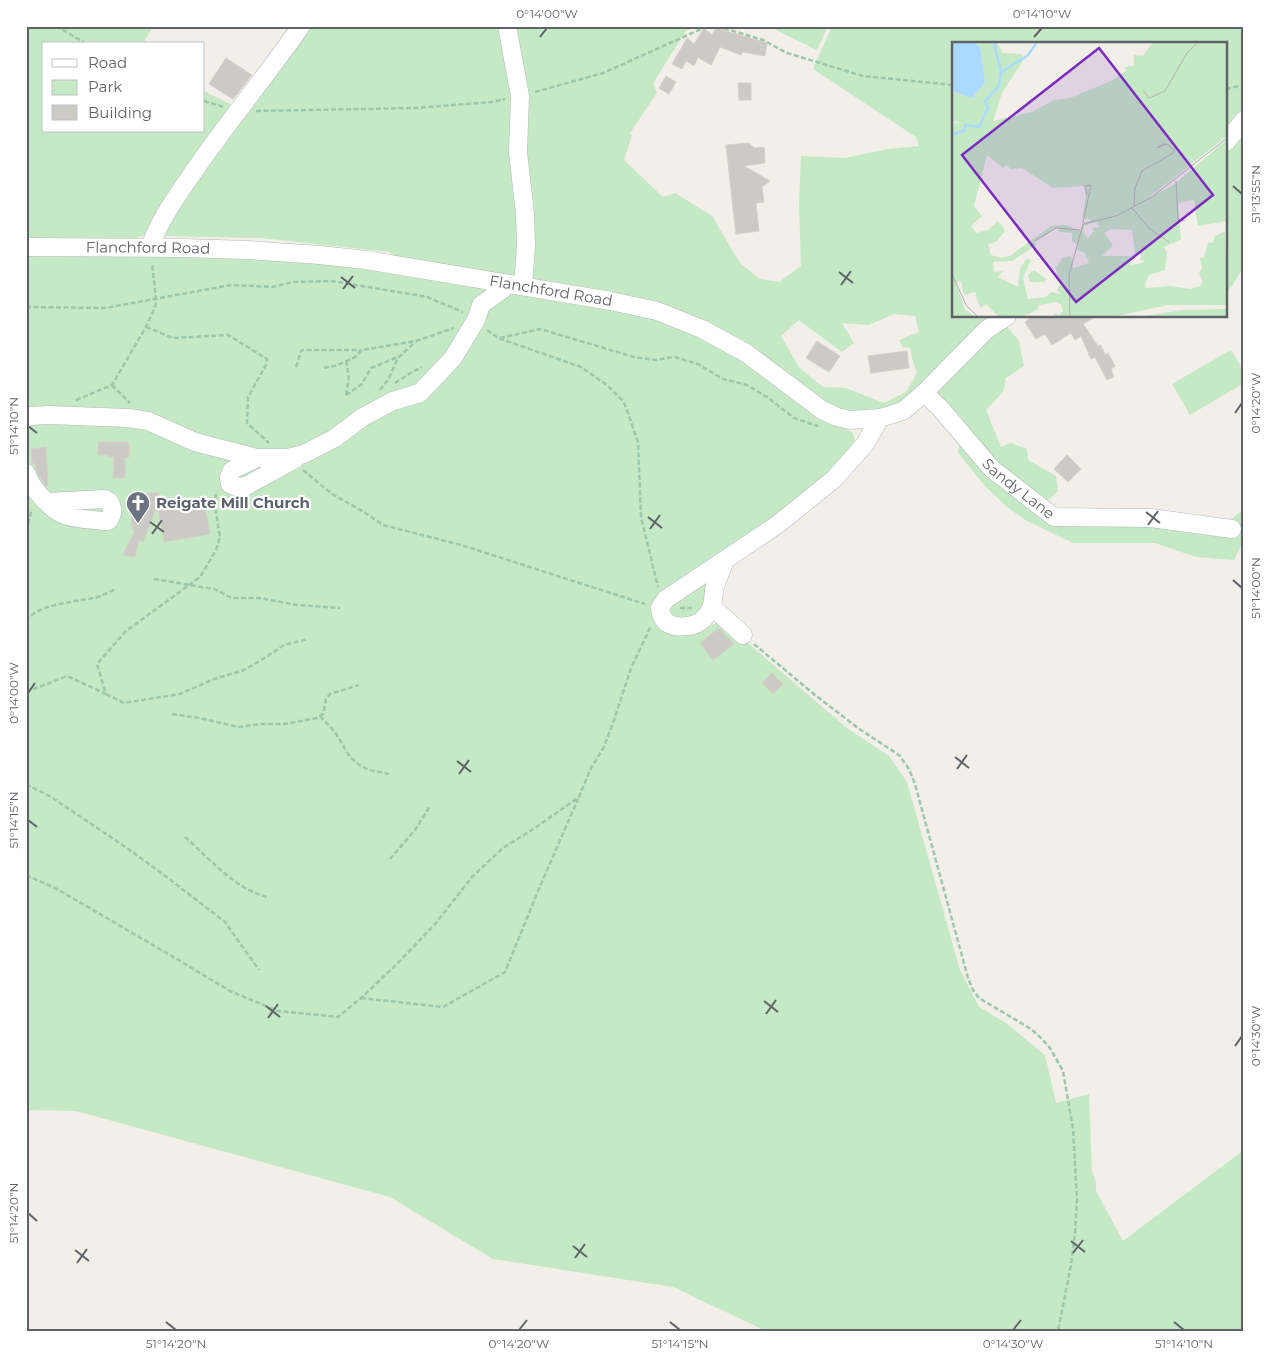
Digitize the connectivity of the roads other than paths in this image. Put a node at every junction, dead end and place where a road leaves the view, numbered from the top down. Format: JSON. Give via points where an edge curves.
{"nodes":[{"id":1,"x":301,"y":26,"type":"edge"},
{"id":2,"x":507,"y":26,"type":"edge"},
{"id":3,"x":1244,"y":120,"type":"edge"},
{"id":4,"x":1228,"y":140,"type":"edge"},
{"id":5,"x":26,"y":246,"type":"edge"},
{"id":6,"x":150,"y":247,"type":"junction"},
{"id":7,"x":473,"y":279,"type":"junction"},
{"id":8,"x":516,"y":285,"type":"junction"},
{"id":9,"x":477,"y":316,"type":"junction"},
{"id":10,"x":1004,"y":318,"type":"edge"},
{"id":11,"x":924,"y":393,"type":"junction"},
{"id":12,"x":26,"y":418,"type":"edge"},
{"id":13,"x":880,"y":418,"type":"junction"},
{"id":14,"x":256,"y":458,"type":"junction"},
{"id":15,"x":294,"y":458,"type":"junction"},
{"id":16,"x":26,"y":474,"type":"edge"},
{"id":17,"x":43,"y":498,"type":"road end"},
{"id":18,"x":1232,"y":529,"type":"dead end"},
{"id":19,"x":725,"y":560,"type":"junction"},
{"id":20,"x":711,"y":608,"type":"junction"},
{"id":21,"x":743,"y":635,"type":"road end"}],
"edges":[{"from":1,"to":6,"type":"street","via":[[206,153],[154,234]]},
{"from":2,"to":8,"type":"street","via":[[520,96],[518,152],[525,214],[526,246]]},
{"from":3,"to":4,"type":"street"},
{"from":5,"to":6,"type":"street","name":"Flanchford Road"},
{"from":6,"to":7,"type":"street","name":"Flanchford Road","via":[[320,255]]},
{"from":7,"to":8,"type":"street","name":"Flanchford Road"},
{"from":7,"to":9,"type":"street"},
{"from":8,"to":9,"type":"street"},
{"from":8,"to":13,"type":"street","name":"Flanchford Road","via":[[657,311],[702,329],[746,353],[822,410],[850,420]]},
{"from":9,"to":15,"type":"street","via":[[454,358],[420,393],[393,401],[363,417],[335,438]]},
{"from":10,"to":11,"type":"street","name":"Flanchford Road","via":[[986,330]]},
{"from":11,"to":13,"type":"street","name":"Flanchford Road","via":[[903,411]]},
{"from":11,"to":18,"type":"street","name":"Sandy Lane","via":[[992,468],[1054,517],[1151,518]]},
{"from":12,"to":14,"type":"street","via":[[49,415],[148,421],[195,442]]},
{"from":13,"to":19,"type":"street","via":[[865,444],[834,479],[777,525]]},
{"from":14,"to":15,"type":"street"},
{"from":14,"to":15,"type":"street","via":[[232,470],[228,481],[242,487]]},
{"from":16,"to":17,"type":"street","via":[[32,487]]},
{"from":19,"to":20,"type":"street"},
{"from":19,"to":20,"type":"street","via":[[672,595],[661,606],[660,615],[669,624],[688,627],[699,623]]},
{"from":20,"to":21,"type":"street"}]}
